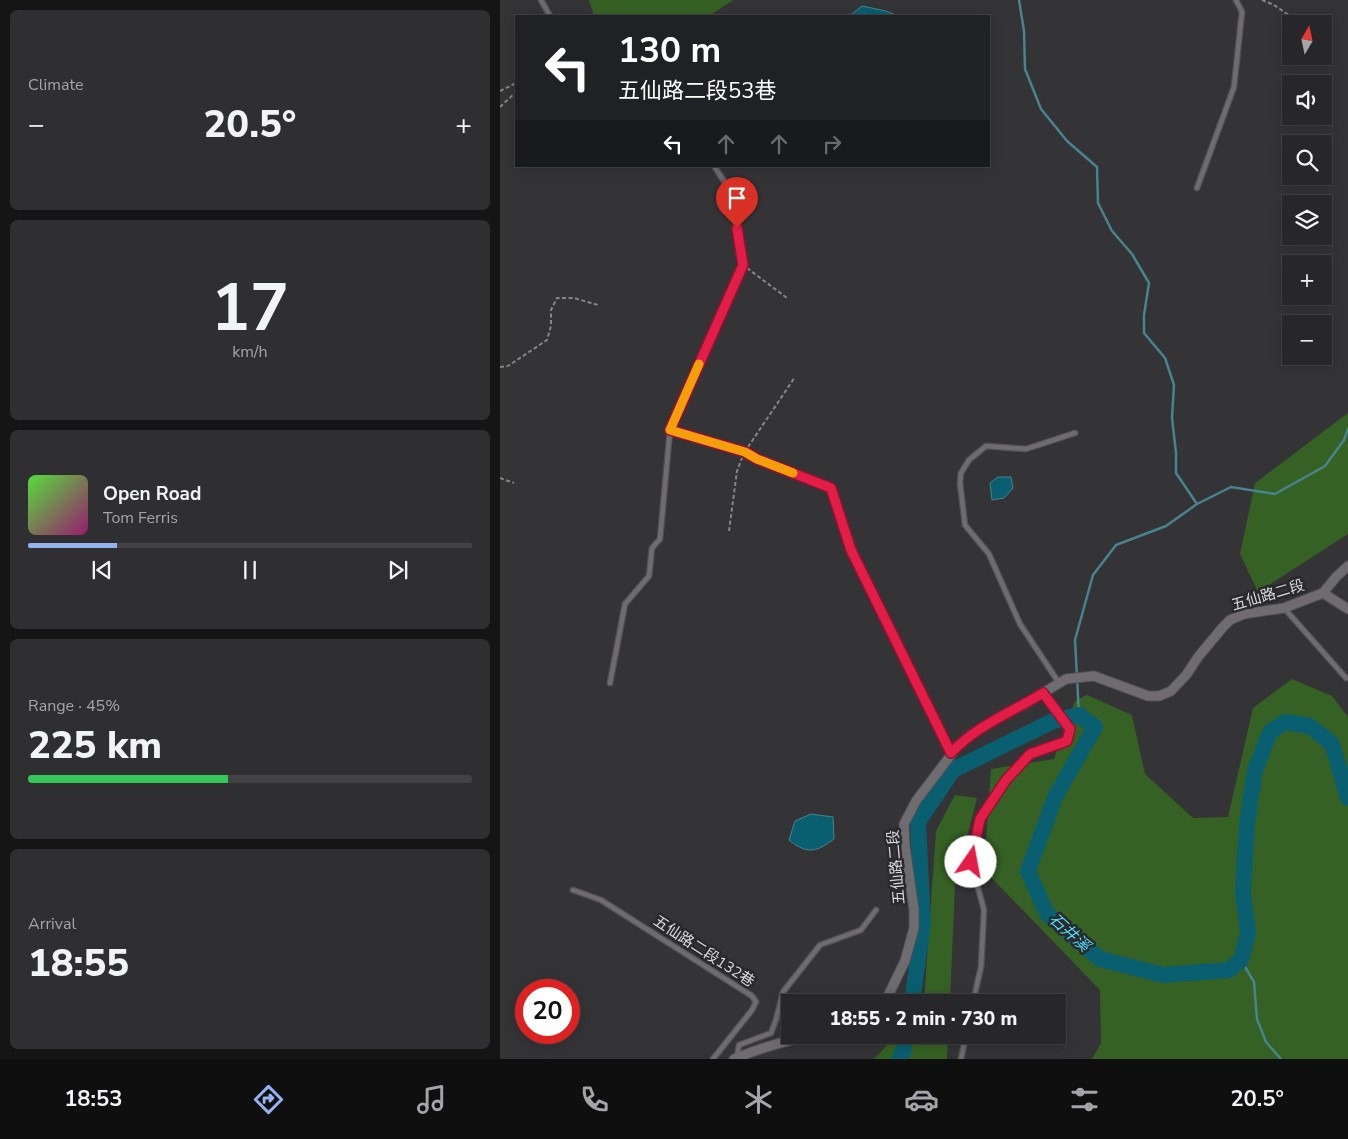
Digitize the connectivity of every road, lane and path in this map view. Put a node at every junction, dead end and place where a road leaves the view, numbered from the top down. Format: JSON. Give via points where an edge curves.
{"nodes":[{"id":1,"x":541,"y":0,"type":"edge"},
{"id":2,"x":1236,"y":0,"type":"edge"},
{"id":3,"x":1262,"y":0,"type":"edge"},
{"id":4,"x":549,"y":15,"type":"edge"},
{"id":5,"x":1289,"y":15,"type":"edge"},
{"id":6,"x":515,"y":84,"type":"edge"},
{"id":7,"x":500,"y":91,"type":"edge"},
{"id":8,"x":515,"y":93,"type":"edge"},
{"id":9,"x":500,"y":107,"type":"edge"},
{"id":10,"x":715,"y":167,"type":"edge"},
{"id":11,"x":1197,"y":188,"type":"dead end"},
{"id":12,"x":743,"y":265,"type":"junction"},
{"id":13,"x":787,"y":298,"type":"dead end"},
{"id":14,"x":598,"y":305,"type":"dead end"},
{"id":15,"x":500,"y":367,"type":"edge"},
{"id":16,"x":795,"y":377,"type":"dead end"},
{"id":17,"x":670,"y":430,"type":"junction"},
{"id":18,"x":1075,"y":433,"type":"dead end"},
{"id":19,"x":745,"y":452,"type":"junction"},
{"id":20,"x":500,"y":478,"type":"edge"},
{"id":21,"x":514,"y":484,"type":"dead end"},
{"id":22,"x":729,"y":531,"type":"dead end"},
{"id":23,"x":1348,"y":566,"type":"edge"},
{"id":24,"x":1323,"y":593,"type":"junction"},
{"id":25,"x":1284,"y":608,"type":"junction"},
{"id":26,"x":1348,"y":609,"type":"edge"},
{"id":27,"x":1346,"y":678,"type":"dead end"},
{"id":28,"x":1062,"y":681,"type":"junction"},
{"id":29,"x":610,"y":683,"type":"dead end"},
{"id":30,"x":1043,"y":693,"type":"junction"},
{"id":31,"x":951,"y":753,"type":"junction"},
{"id":32,"x":573,"y":890,"type":"dead end"},
{"id":33,"x":876,"y":910,"type":"dead end"},
{"id":34,"x":889,"y":994,"type":"edge"},
{"id":35,"x":975,"y":994,"type":"edge"},
{"id":36,"x":781,"y":1043,"type":"edge"},
{"id":37,"x":964,"y":1044,"type":"edge"},
{"id":38,"x":736,"y":1058,"type":"edge"},
{"id":39,"x":712,"y":1059,"type":"edge"},
{"id":40,"x":961,"y":1059,"type":"edge"}],
"edges":[{"from":1,"to":4,"type":"lane"},
{"from":2,"to":11,"type":"lane","via":[[1242,12],[1234,87]]},
{"from":3,"to":5,"type":"path"},
{"from":6,"to":7,"type":"path"},
{"from":8,"to":9,"type":"path"},
{"from":10,"to":12,"type":"lane","via":[[730,190]]},
{"from":12,"to":13,"type":"path"},
{"from":12,"to":17,"type":"lane"},
{"from":14,"to":15,"type":"path","via":[[574,298],[557,298],[551,310],[547,340],[508,366]]},
{"from":16,"to":19,"type":"path"},
{"from":17,"to":19,"type":"lane"},
{"from":17,"to":29,"type":"lane","via":[[660,539],[652,548],[649,576],[625,604]]},
{"from":18,"to":28,"type":"lane","via":[[1026,449],[986,446],[969,460],[961,473],[960,483],[965,525],[989,554],[1020,624]]},
{"from":19,"to":22,"type":"path","via":[[737,471]]},
{"from":19,"to":31,"type":"lane","via":[[831,488],[851,550]]},
{"from":20,"to":21,"type":"path"},
{"from":23,"to":24,"type":"street"},
{"from":24,"to":25,"type":"street","name":"五仙路二段"},
{"from":24,"to":26,"type":"street"},
{"from":25,"to":27,"type":"lane"},
{"from":25,"to":28,"type":"street","name":"五仙路二段","via":[[1244,614],[1230,620],[1182,680],[1159,696],[1148,696],[1094,676]]},
{"from":28,"to":30,"type":"street","name":"五仙路二段"},
{"from":30,"to":31,"type":"street","name":"五仙路二段","via":[[970,735]]},
{"from":30,"to":35,"type":"lane","via":[[1070,729],[1067,741],[1030,754],[1006,780],[980,819],[971,862],[984,910],[982,967]]},
{"from":31,"to":34,"type":"street","name":"五仙路二段","via":[[916,801],[904,824],[914,928],[905,961]]},
{"from":32,"to":39,"type":"lane","name":"五仙路二段132巷","via":[[601,900],[752,996],[756,1002],[752,1010]]},
{"from":33,"to":38,"type":"lane","via":[[861,930],[820,946],[784,992],[771,1033],[739,1045]]},
{"from":36,"to":38,"type":"street"},
{"from":37,"to":40,"type":"lane"}]}
